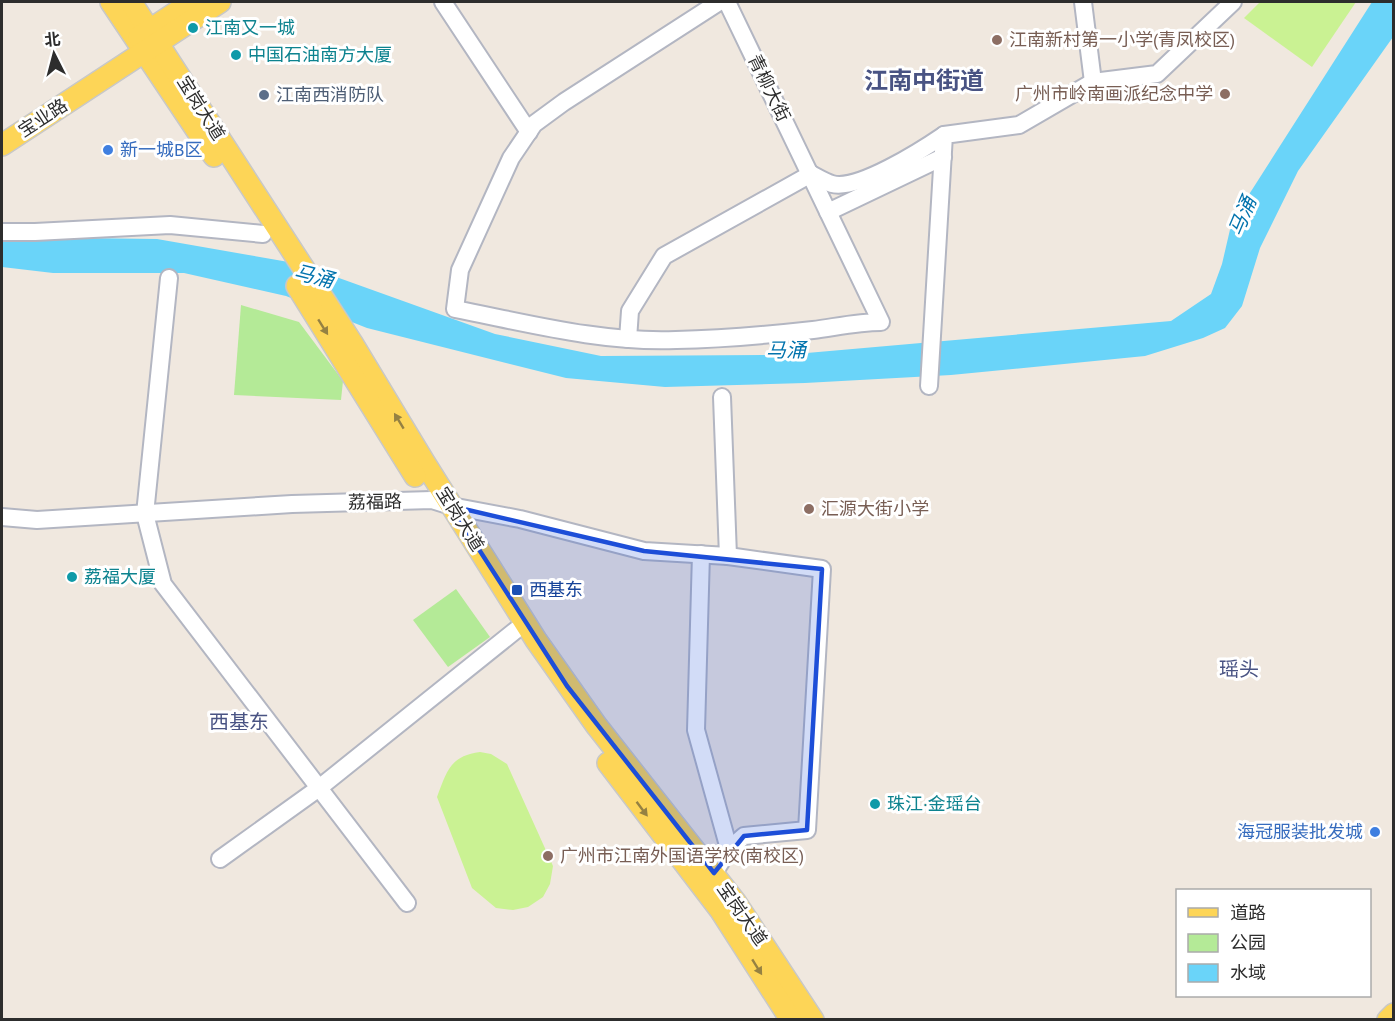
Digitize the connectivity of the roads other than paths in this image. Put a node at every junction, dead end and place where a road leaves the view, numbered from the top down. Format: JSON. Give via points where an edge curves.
{"nodes":[{"id":1,"x":111,"y":2,"type":"edge"},
{"id":2,"x":131,"y":2,"type":"edge"},
{"id":3,"x":192,"y":2,"type":"edge"},
{"id":4,"x":220,"y":2,"type":"edge"},
{"id":5,"x":443,"y":2,"type":"edge"},
{"id":6,"x":719,"y":2,"type":"edge"},
{"id":7,"x":727,"y":2,"type":"edge"},
{"id":8,"x":1083,"y":2,"type":"edge"},
{"id":9,"x":1233,"y":2,"type":"edge"},
{"id":10,"x":147,"y":40,"type":"junction"},
{"id":11,"x":1093,"y":82,"type":"junction"},
{"id":12,"x":2,"y":129,"type":"edge"},
{"id":13,"x":529,"y":132,"type":"junction"},
{"id":14,"x":944,"y":135,"type":"junction"},
{"id":15,"x":2,"y":145,"type":"edge"},
{"id":16,"x":943,"y":157,"type":"junction"},
{"id":17,"x":230,"y":167,"type":"junction"},
{"id":18,"x":811,"y":174,"type":"junction"},
{"id":19,"x":828,"y":212,"type":"junction"},
{"id":20,"x":2,"y":232,"type":"edge"},
{"id":21,"x":263,"y":234,"type":"junction"},
{"id":22,"x":169,"y":279,"type":"dead end"},
{"id":23,"x":628,"y":339,"type":"junction"},
{"id":24,"x":929,"y":386,"type":"dead end"},
{"id":25,"x":722,"y":397,"type":"dead end"},
{"id":26,"x":442,"y":503,"type":"junction"},
{"id":27,"x":145,"y":514,"type":"junction"},
{"id":28,"x":2,"y":517,"type":"edge"},
{"id":29,"x":701,"y":554,"type":"junction"},
{"id":30,"x":728,"y":556,"type":"junction"},
{"id":31,"x":516,"y":630,"type":"junction"},
{"id":32,"x":319,"y":788,"type":"junction"},
{"id":33,"x":729,"y":849,"type":"junction"},
{"id":34,"x":220,"y":859,"type":"dead end"},
{"id":35,"x":714,"y":873,"type":"junction"},
{"id":36,"x":407,"y":903,"type":"dead end"},
{"id":37,"x":1394,"y":1014,"type":"edge"},
{"id":38,"x":790,"y":1020,"type":"edge"},
{"id":39,"x":813,"y":1020,"type":"edge"},
{"id":40,"x":1388,"y":1020,"type":"edge"}],
"edges":[{"from":1,"to":10,"type":"main road","name":"宝岗大道"},
{"from":2,"to":10,"type":"main road","name":"宝岗大道"},
{"from":3,"to":10,"type":"main road"},
{"from":4,"to":10,"type":"main road"},
{"from":5,"to":13,"type":"street"},
{"from":6,"to":13,"type":"street","via":[[564,102]]},
{"from":7,"to":18,"type":"street","name":"青柳大街"},
{"from":8,"to":11,"type":"street"},
{"from":9,"to":11,"type":"street","via":[[1157,74]]},
{"from":10,"to":12,"type":"main road","name":"宝业路"},
{"from":10,"to":15,"type":"main road","name":"宝业路"},
{"from":10,"to":17,"type":"main road","name":"宝岗大道"},
{"from":11,"to":14,"type":"street","via":[[1019,125]]},
{"from":13,"to":23,"type":"street","via":[[511,158],[460,270],[455,309]]},
{"from":14,"to":16,"type":"street"},
{"from":14,"to":18,"type":"street","via":[[909,158],[855,182],[834,185]]},
{"from":16,"to":19,"type":"street"},
{"from":16,"to":24,"type":"street"},
{"from":17,"to":21,"type":"main road","name":"宝岗大道"},
{"from":26,"to":17,"type":"main road","name":"宝岗大道","one_way":true,"via":[[352,343]]},
{"from":18,"to":19,"type":"street","name":"青柳大街"},
{"from":18,"to":23,"type":"street","via":[[664,256],[630,311]]},
{"from":19,"to":23,"type":"street","name":"青柳大街","via":[[881,322],[675,340]]},
{"from":20,"to":21,"type":"street","via":[[170,225]]},
{"from":21,"to":26,"type":"main road","name":"宝岗大道","one_way":true},
{"from":22,"to":27,"type":"street"},
{"from":25,"to":30,"type":"street"},
{"from":26,"to":27,"type":"street","name":"荔福路","via":[[292,504]]},
{"from":26,"to":29,"type":"street","name":"荔福路","via":[[644,551]]},
{"from":26,"to":31,"type":"main road","name":"宝岗大道"},
{"from":26,"to":35,"type":"main road","name":"宝岗大道","via":[[567,686]]},
{"from":27,"to":28,"type":"street","name":"荔福路","via":[[37,520]]},
{"from":27,"to":32,"type":"street","via":[[163,584]]},
{"from":29,"to":30,"type":"street","name":"荔福路"},
{"from":29,"to":33,"type":"street","via":[[696,730]]},
{"from":30,"to":33,"type":"street","name":"荔福路","via":[[822,569],[807,830],[744,836]]},
{"from":31,"to":32,"type":"street"},
{"from":31,"to":38,"type":"main road","name":"宝岗大道","one_way":true,"via":[[596,747],[721,911]]},
{"from":32,"to":34,"type":"street"},
{"from":32,"to":36,"type":"street"},
{"from":33,"to":35,"type":"street"},
{"from":35,"to":39,"type":"main road","name":"宝岗大道"},
{"from":37,"to":40,"type":"main road"}]}
